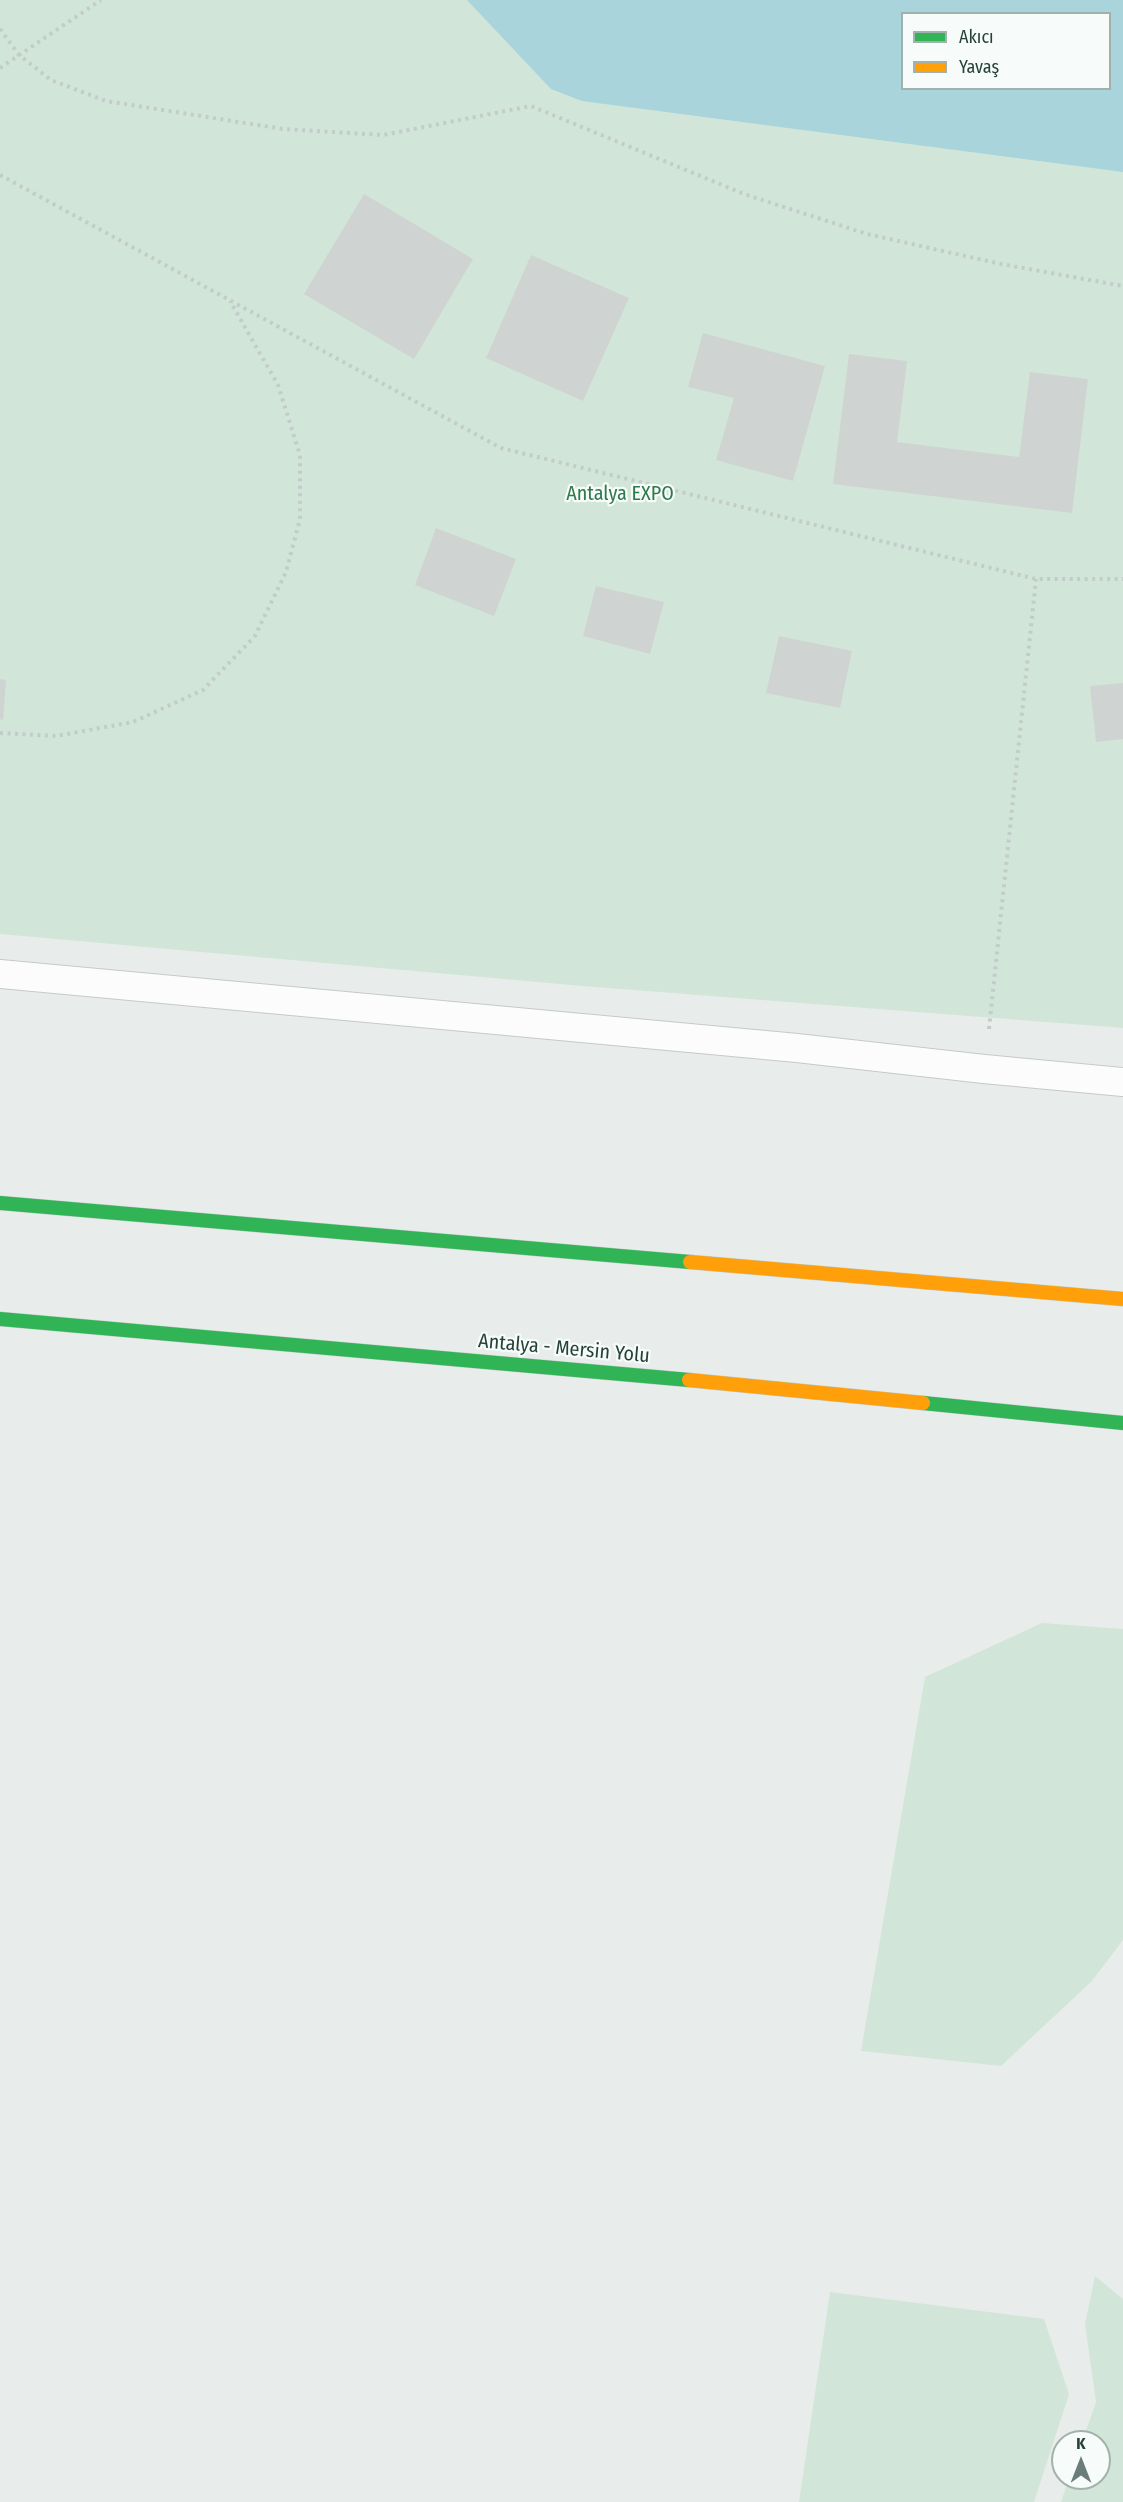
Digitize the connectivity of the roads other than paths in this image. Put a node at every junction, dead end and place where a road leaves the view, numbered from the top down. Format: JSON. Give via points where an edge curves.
{"nodes":[{"id":1,"x":0,"y":974,"type":"edge"},
{"id":2,"x":1123,"y":1082,"type":"edge"},
{"id":3,"x":0,"y":1203,"type":"edge"},
{"id":4,"x":1123,"y":1299,"type":"edge"},
{"id":5,"x":0,"y":1319,"type":"edge"},
{"id":6,"x":1123,"y":1423,"type":"edge"}],
"edges":[{"from":1,"to":2,"type":"lane"},
{"from":3,"to":4,"type":"highway"},
{"from":5,"to":6,"type":"highway","name":"Antalya - Mersin Yolu","via":[[545,1366]]}]}
